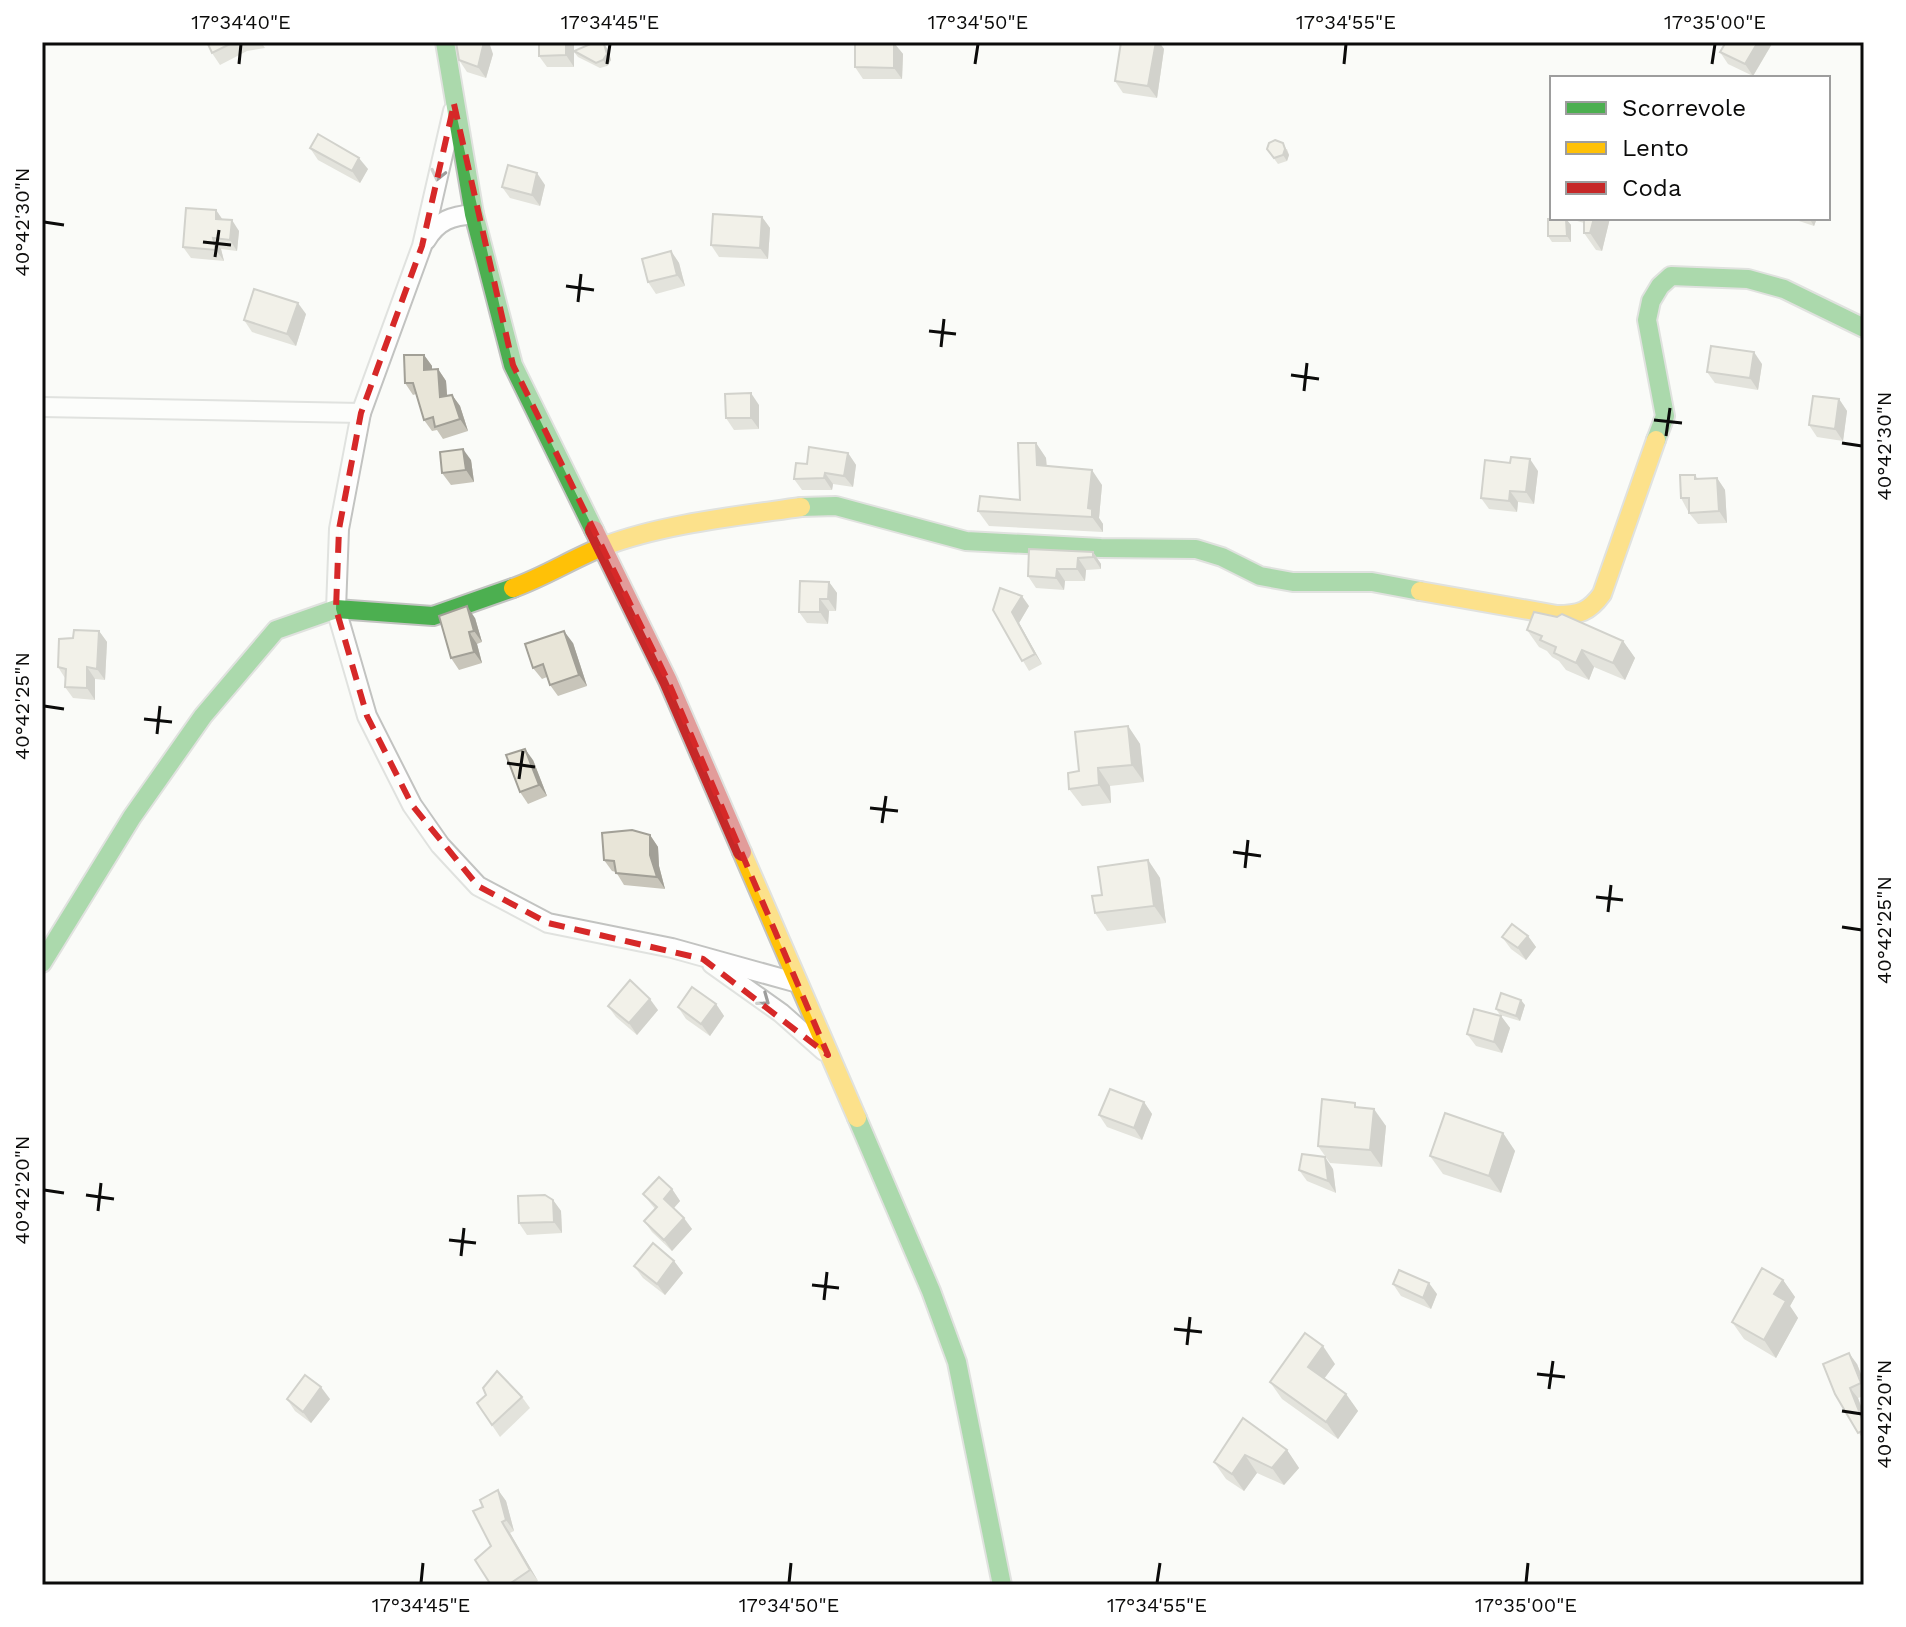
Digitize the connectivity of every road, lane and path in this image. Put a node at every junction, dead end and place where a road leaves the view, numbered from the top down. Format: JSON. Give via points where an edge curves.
{"nodes":[{"id":1,"x":445,"y":42,"type":"edge"},
{"id":2,"x":454,"y":104,"type":"junction"},
{"id":3,"x":474,"y":214,"type":"junction"},
{"id":4,"x":422,"y":246,"type":"junction"},
{"id":5,"x":1864,"y":328,"type":"edge"},
{"id":6,"x":42,"y":407,"type":"edge"},
{"id":7,"x":361,"y":413,"type":"junction"},
{"id":8,"x":602,"y":547,"type":"junction"},
{"id":9,"x":336,"y":609,"type":"junction"},
{"id":10,"x":672,"y":948,"type":"junction"},
{"id":11,"x":42,"y":963,"type":"edge"},
{"id":12,"x":798,"y":983,"type":"junction"},
{"id":13,"x":828,"y":1055,"type":"junction"},
{"id":14,"x":1002,"y":1585,"type":"edge"}],
"edges":[{"from":1,"to":2,"type":"street"},
{"from":2,"to":3,"type":"street"},
{"from":2,"to":4,"type":"street","one_way":true},
{"from":3,"to":4,"type":"street","via":[[441,221]]},
{"from":3,"to":8,"type":"street","via":[[513,365]]},
{"from":4,"to":7,"type":"street"},
{"from":5,"to":8,"type":"street","via":[[1784,289],[1748,279],[1671,276],[1660,286],[1647,320],[1665,416],[1602,594],[1578,615],[1501,607],[1372,582],[1293,582],[1260,576],[1196,549],[966,541],[836,506],[745,515]]},
{"from":6,"to":7,"type":"street"},
{"from":7,"to":9,"type":"street","via":[[339,529]]},
{"from":8,"to":9,"type":"street","via":[[535,580],[433,616]]},
{"from":8,"to":12,"type":"street","via":[[668,681]]},
{"from":9,"to":10,"type":"street","via":[[367,716],[412,805],[478,886],[548,923]]},
{"from":9,"to":11,"type":"street","via":[[276,630],[203,716],[132,817]]},
{"from":10,"to":12,"type":"street"},
{"from":10,"to":13,"type":"street","one_way":true,"via":[[722,970]]},
{"from":12,"to":13,"type":"street"},
{"from":13,"to":14,"type":"street","via":[[957,1362]]}]}
